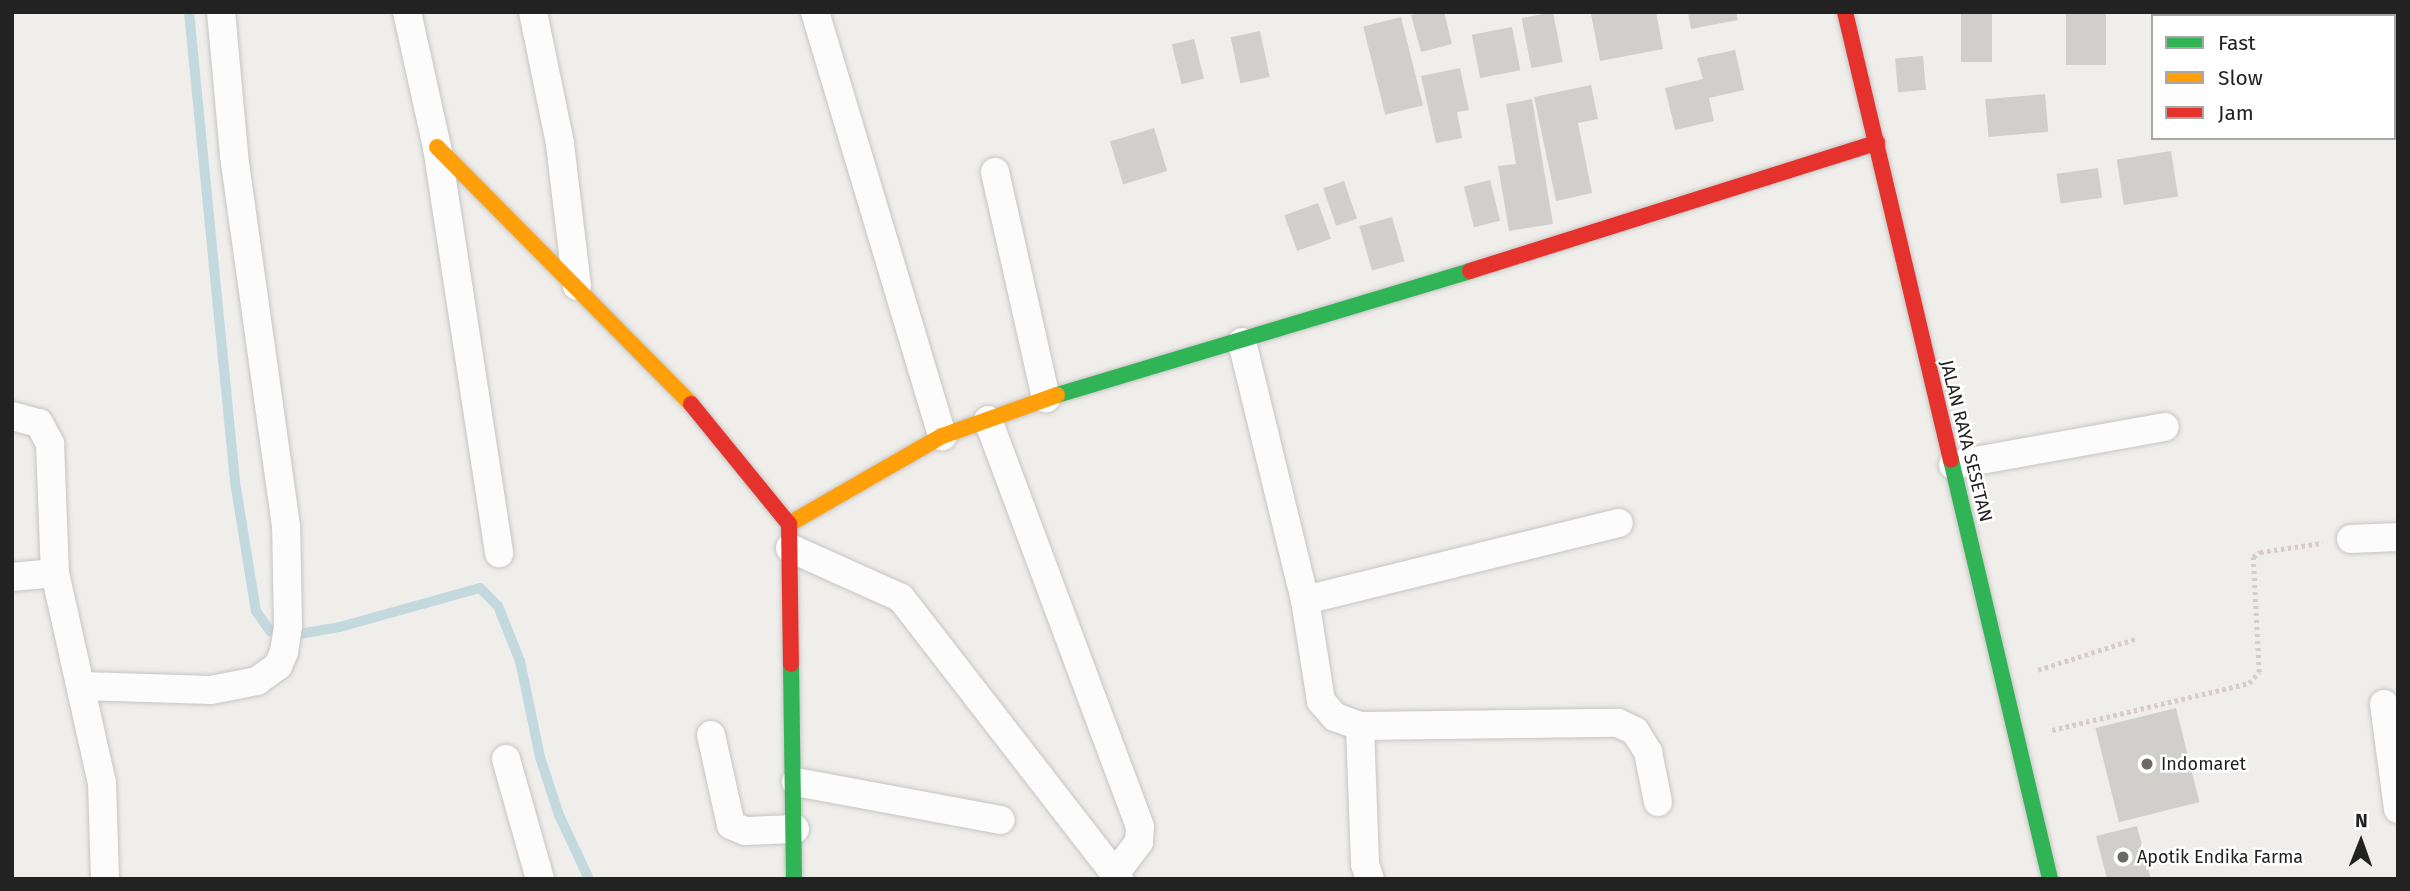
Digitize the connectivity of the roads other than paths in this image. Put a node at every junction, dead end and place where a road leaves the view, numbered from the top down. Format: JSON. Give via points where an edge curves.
{"nodes":[{"id":1,"x":221,"y":12,"type":"edge"},
{"id":2,"x":407,"y":12,"type":"edge"},
{"id":3,"x":533,"y":12,"type":"edge"},
{"id":4,"x":815,"y":12,"type":"edge"},
{"id":5,"x":1845,"y":12,"type":"edge"},
{"id":6,"x":1877,"y":142,"type":"junction"},
{"id":7,"x":437,"y":147,"type":"junction"},
{"id":8,"x":995,"y":172,"type":"dead end"},
{"id":9,"x":577,"y":286,"type":"junction"},
{"id":10,"x":1242,"y":342,"type":"junction"},
{"id":11,"x":1046,"y":398,"type":"junction"},
{"id":12,"x":12,"y":416,"type":"edge"},
{"id":13,"x":988,"y":420,"type":"junction"},
{"id":14,"x":2165,"y":427,"type":"dead end"},
{"id":15,"x":942,"y":436,"type":"junction"},
{"id":16,"x":1953,"y":465,"type":"junction"},
{"id":17,"x":1619,"y":523,"type":"dead end"},
{"id":18,"x":789,"y":536,"type":"junction"},
{"id":19,"x":2398,"y":537,"type":"edge"},
{"id":20,"x":2351,"y":539,"type":"road end"},
{"id":21,"x":499,"y":553,"type":"dead end"},
{"id":22,"x":55,"y":573,"type":"junction"},
{"id":23,"x":12,"y":577,"type":"edge"},
{"id":24,"x":1305,"y":600,"type":"junction"},
{"id":25,"x":83,"y":686,"type":"junction"},
{"id":26,"x":2384,"y":704,"type":"dead end"},
{"id":27,"x":1360,"y":726,"type":"junction"},
{"id":28,"x":711,"y":734,"type":"dead end"},
{"id":29,"x":2394,"y":755,"type":"edge"},
{"id":30,"x":506,"y":759,"type":"dead end"},
{"id":31,"x":796,"y":782,"type":"junction"},
{"id":32,"x":1658,"y":802,"type":"dead end"},
{"id":33,"x":2398,"y":809,"type":"edge"},
{"id":34,"x":1001,"y":820,"type":"dead end"},
{"id":35,"x":795,"y":829,"type":"junction"},
{"id":36,"x":1117,"y":876,"type":"edge"},
{"id":37,"x":104,"y":879,"type":"edge"},
{"id":38,"x":540,"y":879,"type":"edge"},
{"id":39,"x":794,"y":879,"type":"edge"},
{"id":40,"x":1370,"y":879,"type":"edge"},
{"id":41,"x":2050,"y":879,"type":"edge"}],
"edges":[{"from":1,"to":25,"type":"street","via":[[234,154],[286,526],[288,626],[278,666],[257,681],[211,690]]},
{"from":2,"to":7,"type":"street"},
{"from":3,"to":9,"type":"street","via":[[560,144]]},
{"from":4,"to":15,"type":"street"},
{"from":5,"to":6,"type":"street","name":"JALAN RAYA SESETAN"},
{"from":6,"to":10,"type":"street"},
{"from":6,"to":16,"type":"street","name":"JALAN RAYA SESETAN"},
{"from":7,"to":9,"type":"street"},
{"from":7,"to":21,"type":"street"},
{"from":8,"to":11,"type":"street"},
{"from":9,"to":18,"type":"street","via":[[705,419]]},
{"from":10,"to":11,"type":"street"},
{"from":10,"to":24,"type":"street"},
{"from":11,"to":13,"type":"street"},
{"from":12,"to":22,"type":"street","via":[[39,423],[50,444]]},
{"from":13,"to":15,"type":"street"},
{"from":13,"to":36,"type":"street","via":[[1140,827],[1139,842]]},
{"from":14,"to":16,"type":"street"},
{"from":15,"to":18,"type":"street"},
{"from":16,"to":41,"type":"street","name":"JALAN RAYA SESETAN"},
{"from":17,"to":24,"type":"street"},
{"from":18,"to":31,"type":"street"},
{"from":18,"to":36,"type":"street","via":[[901,598]]},
{"from":19,"to":20,"type":"street"},
{"from":22,"to":23,"type":"street"},
{"from":22,"to":25,"type":"street"},
{"from":24,"to":27,"type":"street","via":[[1321,701],[1335,717]]},
{"from":25,"to":37,"type":"street","via":[[102,783]]},
{"from":26,"to":29,"type":"street"},
{"from":27,"to":32,"type":"street","via":[[1618,723],[1635,731],[1647,752]]},
{"from":27,"to":40,"type":"street","via":[[1365,864]]},
{"from":28,"to":35,"type":"street","via":[[731,825],[745,831]]},
{"from":29,"to":33,"type":"street"},
{"from":30,"to":38,"type":"street"},
{"from":31,"to":34,"type":"street"},
{"from":31,"to":35,"type":"street"},
{"from":35,"to":39,"type":"street"}]}
